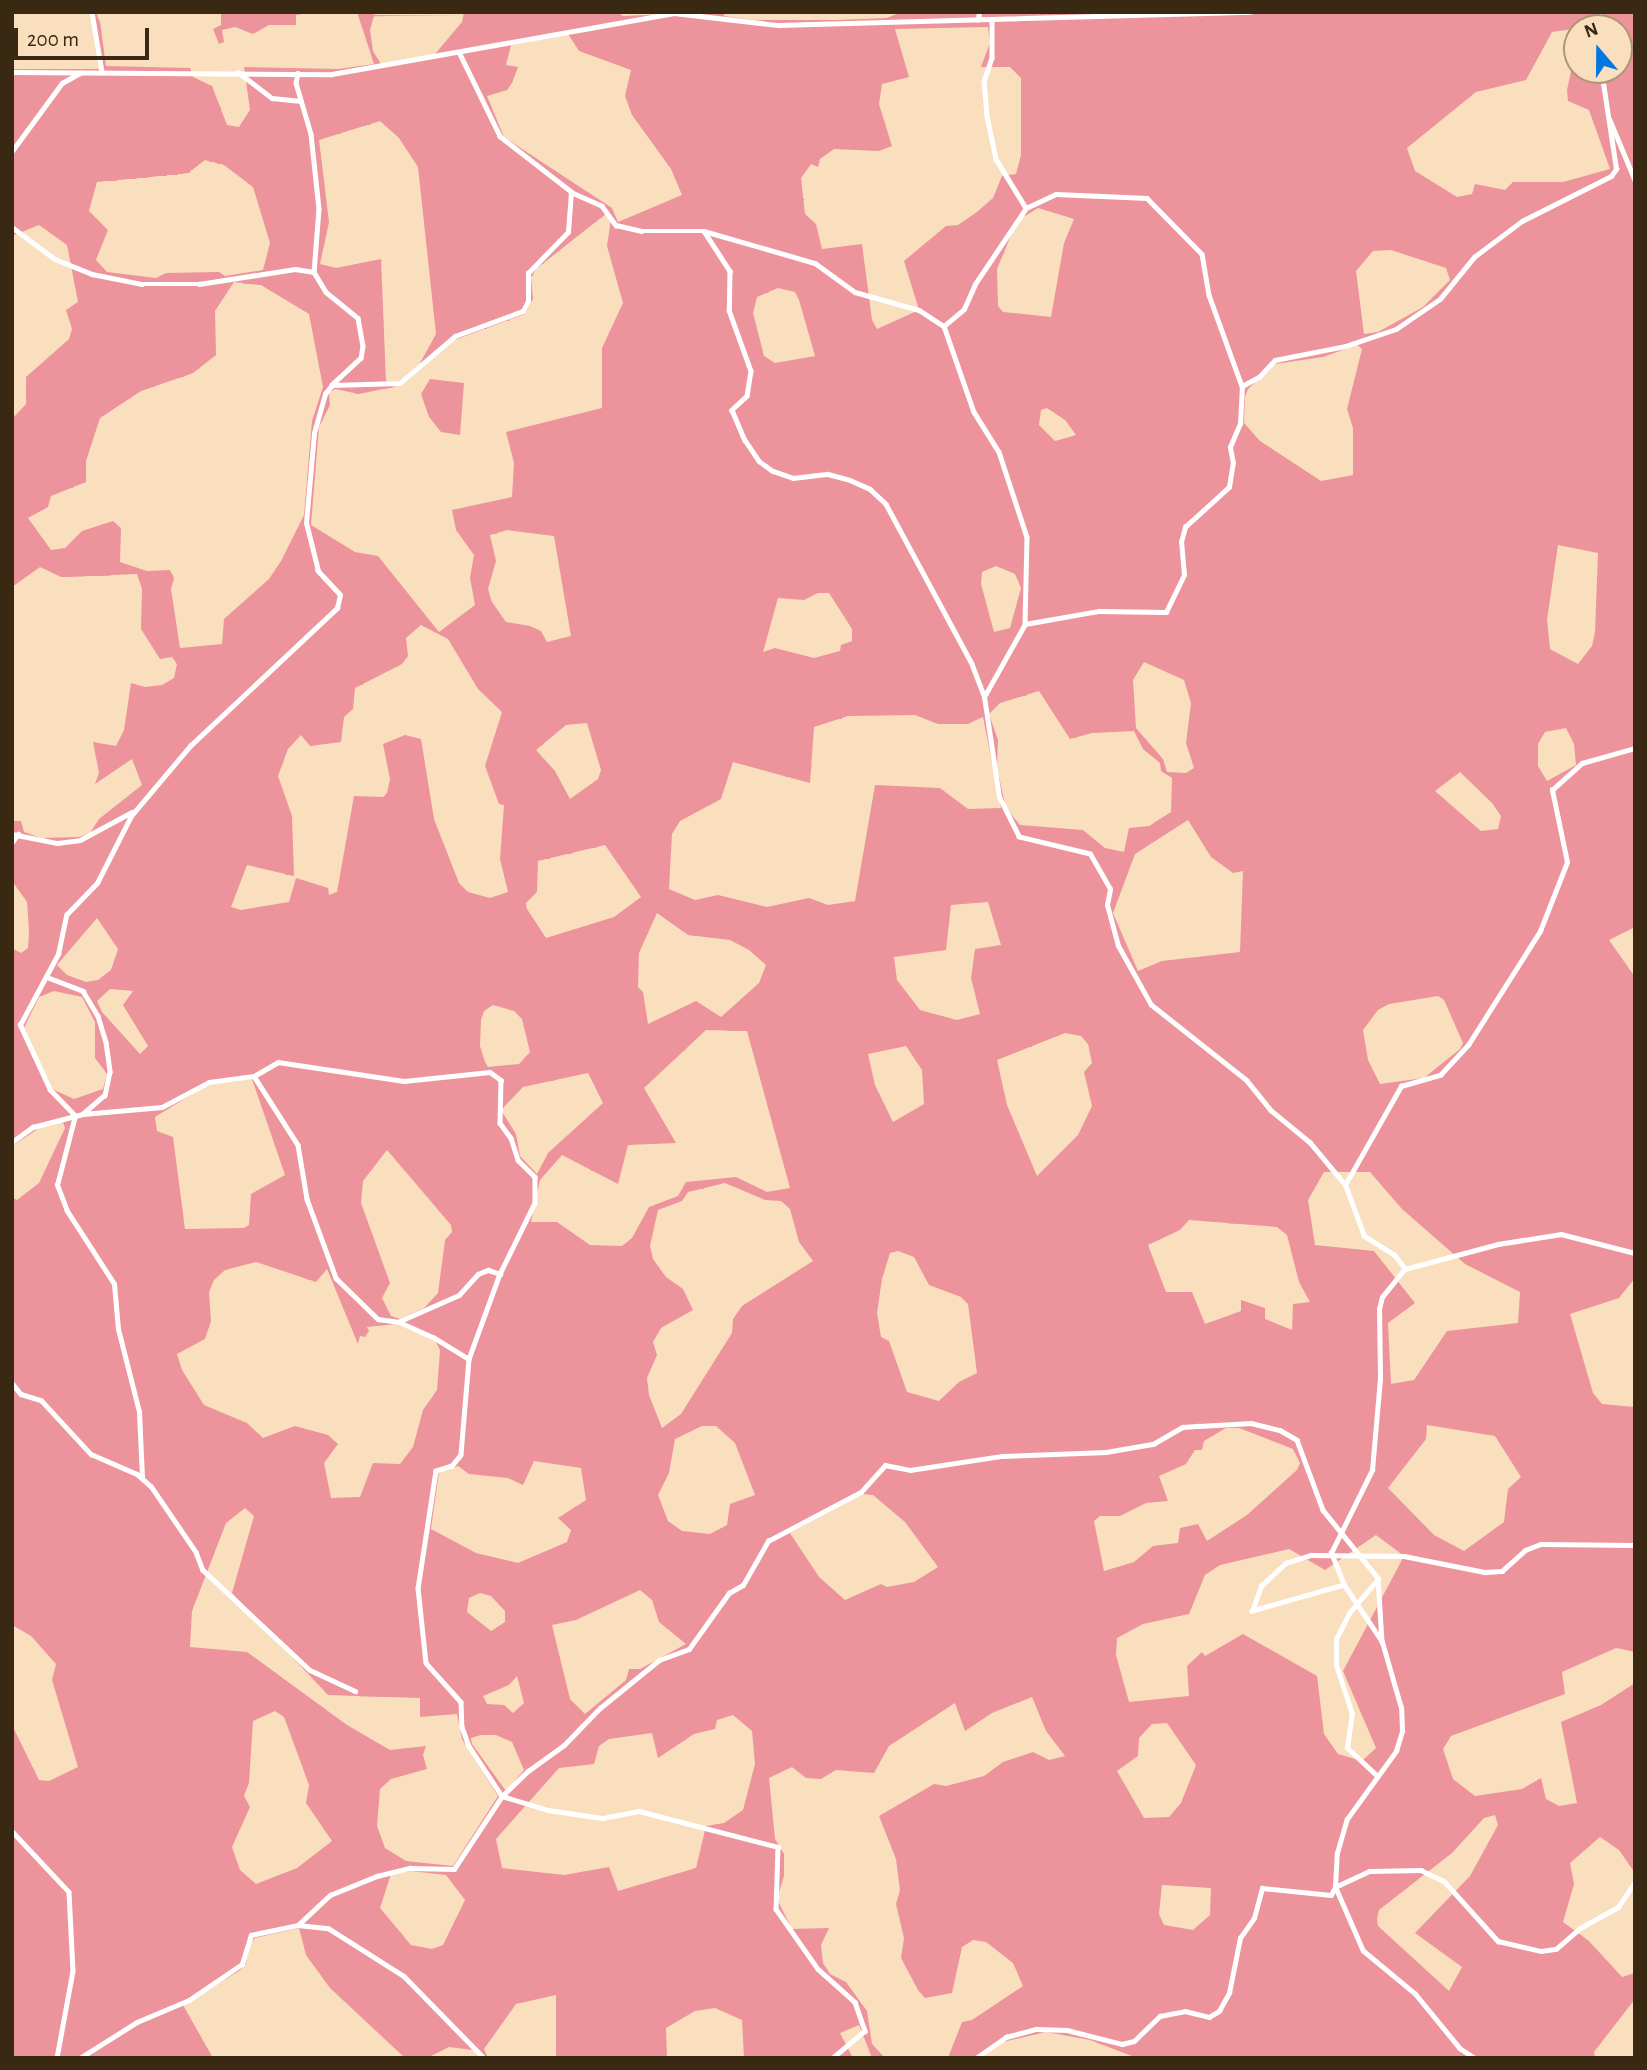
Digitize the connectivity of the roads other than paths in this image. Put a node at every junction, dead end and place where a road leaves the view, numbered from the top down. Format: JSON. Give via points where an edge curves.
{"nodes":[{"id":1,"x":92,"y":12,"type":"edge"},
{"id":2,"x":979,"y":12,"type":"edge"},
{"id":3,"x":1251,"y":12,"type":"edge"},
{"id":4,"x":1200,"y":13,"type":"edge"},
{"id":5,"x":978,"y":20,"type":"junction"},
{"id":6,"x":992,"y":20,"type":"junction"},
{"id":7,"x":459,"y":53,"type":"junction"},
{"id":8,"x":12,"y":72,"type":"edge"},
{"id":9,"x":80,"y":72,"type":"junction"},
{"id":10,"x":102,"y":72,"type":"junction"},
{"id":11,"x":238,"y":72,"type":"junction"},
{"id":12,"x":298,"y":73,"type":"junction"},
{"id":13,"x":1604,"y":84,"type":"edge"},
{"id":14,"x":301,"y":101,"type":"junction"},
{"id":15,"x":1610,"y":119,"type":"junction"},
{"id":16,"x":12,"y":151,"type":"edge"},
{"id":17,"x":1635,"y":180,"type":"edge"},
{"id":18,"x":571,"y":192,"type":"junction"},
{"id":19,"x":1026,"y":208,"type":"junction"},
{"id":20,"x":12,"y":227,"type":"edge"},
{"id":21,"x":704,"y":231,"type":"junction"},
{"id":22,"x":314,"y":272,"type":"junction"},
{"id":23,"x":944,"y":326,"type":"junction"},
{"id":24,"x":332,"y":385,"type":"junction"},
{"id":25,"x":1242,"y":386,"type":"junction"},
{"id":26,"x":1025,"y":624,"type":"junction"},
{"id":27,"x":984,"y":697,"type":"junction"},
{"id":28,"x":1635,"y":748,"type":"edge"},
{"id":29,"x":138,"y":808,"type":"junction"},
{"id":30,"x":15,"y":834,"type":"edge"},
{"id":31,"x":12,"y":842,"type":"edge"},
{"id":32,"x":47,"y":977,"type":"junction"},
{"id":33,"x":254,"y":1076,"type":"junction"},
{"id":34,"x":83,"y":1114,"type":"junction"},
{"id":35,"x":75,"y":1116,"type":"junction"},
{"id":36,"x":12,"y":1142,"type":"edge"},
{"id":37,"x":1345,"y":1185,"type":"junction"},
{"id":38,"x":1635,"y":1253,"type":"edge"},
{"id":39,"x":1405,"y":1269,"type":"junction"},
{"id":40,"x":500,"y":1274,"type":"junction"},
{"id":41,"x":399,"y":1322,"type":"junction"},
{"id":42,"x":469,"y":1359,"type":"junction"},
{"id":43,"x":12,"y":1383,"type":"edge"},
{"id":44,"x":142,"y":1478,"type":"junction"},
{"id":45,"x":1342,"y":1534,"type":"junction"},
{"id":46,"x":1635,"y":1545,"type":"edge"},
{"id":47,"x":1331,"y":1553,"type":"junction"},
{"id":48,"x":1363,"y":1555,"type":"junction"},
{"id":49,"x":1378,"y":1578,"type":"junction"},
{"id":50,"x":1344,"y":1584,"type":"junction"},
{"id":51,"x":1358,"y":1602,"type":"junction"},
{"id":52,"x":1382,"y":1642,"type":"junction"},
{"id":53,"x":355,"y":1691,"type":"dead end"},
{"id":54,"x":1377,"y":1776,"type":"junction"},
{"id":55,"x":502,"y":1796,"type":"junction"},
{"id":56,"x":12,"y":1831,"type":"edge"},
{"id":57,"x":1635,"y":1882,"type":"edge"},
{"id":58,"x":1335,"y":1887,"type":"junction"},
{"id":59,"x":299,"y":1925,"type":"junction"},
{"id":60,"x":57,"y":2058,"type":"edge"},
{"id":61,"x":80,"y":2058,"type":"edge"},
{"id":62,"x":484,"y":2058,"type":"edge"},
{"id":63,"x":833,"y":2058,"type":"edge"},
{"id":64,"x":976,"y":2058,"type":"edge"},
{"id":65,"x":1474,"y":2058,"type":"edge"}],
"edges":[{"from":1,"to":10,"type":"street"},
{"from":2,"to":5,"type":"street"},
{"from":3,"to":4,"type":"street"},
{"from":4,"to":6,"type":"street"},
{"from":5,"to":6,"type":"street"},
{"from":5,"to":7,"type":"street","via":[[778,25],[674,13]]},
{"from":6,"to":19,"type":"street","via":[[992,58],[984,81],[987,116],[996,159]]},
{"from":7,"to":12,"type":"street","via":[[332,74]]},
{"from":7,"to":18,"type":"street","via":[[500,137]]},
{"from":8,"to":9,"type":"street"},
{"from":9,"to":10,"type":"street"},
{"from":9,"to":16,"type":"street","via":[[62,83]]},
{"from":10,"to":11,"type":"street"},
{"from":11,"to":12,"type":"street"},
{"from":11,"to":14,"type":"street","via":[[272,98]]},
{"from":12,"to":14,"type":"street"},
{"from":13,"to":15,"type":"street"},
{"from":14,"to":22,"type":"street","via":[[311,134],[319,209]]},
{"from":15,"to":17,"type":"street"},
{"from":15,"to":25,"type":"street","via":[[1610,152],[1616,169],[1611,176],[1522,221],[1474,257],[1440,299],[1396,329],[1346,346],[1275,360]]},
{"from":18,"to":21,"type":"street","via":[[602,206],[616,225],[641,231]]},
{"from":18,"to":24,"type":"street","via":[[570,227],[558,246],[528,273],[528,301],[523,311],[455,336],[400,383]]},
{"from":19,"to":23,"type":"street","via":[[975,284],[964,309]]},
{"from":19,"to":25,"type":"street","via":[[1055,194],[1151,199],[1202,254],[1209,295]]},
{"from":20,"to":22,"type":"street","via":[[55,259],[92,274],[131,282],[199,284],[295,270]]},
{"from":21,"to":23,"type":"street","via":[[815,263],[855,292],[919,310]]},
{"from":21,"to":27,"type":"street","via":[[730,271],[729,310],[751,371],[747,396],[732,410],[745,440],[772,471],[793,478],[828,474],[849,480],[870,489],[886,505],[972,664]]},
{"from":22,"to":24,"type":"street","via":[[326,292],[361,323],[361,358]]},
{"from":23,"to":26,"type":"street","via":[[974,412],[999,452],[1027,537]]},
{"from":24,"to":29,"type":"street","via":[[316,421],[306,523],[318,571],[340,596],[337,608],[190,746]]},
{"from":25,"to":26,"type":"street","via":[[1240,424],[1230,447],[1229,487],[1185,527],[1181,542],[1184,575],[1166,612],[1099,611]]},
{"from":26,"to":27,"type":"street"},
{"from":27,"to":37,"type":"street","via":[[999,796],[1019,837],[1090,854],[1110,889],[1108,905],[1118,946],[1151,1005],[1247,1081]]},
{"from":28,"to":37,"type":"street","via":[[1582,763],[1552,790],[1567,862],[1541,931],[1468,1045],[1440,1075],[1401,1086]]},
{"from":29,"to":30,"type":"street","via":[[80,840],[57,843]]},
{"from":29,"to":32,"type":"street","via":[[97,883],[66,915],[58,954]]},
{"from":30,"to":31,"type":"street"},
{"from":32,"to":34,"type":"street","via":[[83,991],[106,1042],[110,1072],[105,1095]]},
{"from":32,"to":35,"type":"street","via":[[20,1025],[50,1090]]},
{"from":33,"to":34,"type":"street","via":[[209,1082],[162,1107]]},
{"from":33,"to":40,"type":"street","via":[[287,1062],[404,1081],[490,1072],[501,1080],[500,1123],[512,1138],[518,1160],[535,1177],[535,1203]]},
{"from":33,"to":41,"type":"street","via":[[298,1145],[307,1199],[336,1278],[378,1319]]},
{"from":34,"to":35,"type":"street"},
{"from":35,"to":36,"type":"street","via":[[33,1127]]},
{"from":35,"to":44,"type":"street","via":[[57,1185],[67,1211],[114,1284],[118,1329],[139,1412]]},
{"from":37,"to":39,"type":"street","via":[[1364,1236],[1394,1255]]},
{"from":38,"to":39,"type":"street","via":[[1553,1234]]},
{"from":39,"to":45,"type":"street","via":[[1382,1297],[1379,1309],[1380,1378],[1372,1470]]},
{"from":40,"to":41,"type":"street","via":[[488,1270],[478,1274],[459,1295]]},
{"from":40,"to":42,"type":"street"},
{"from":41,"to":42,"type":"street"},
{"from":42,"to":55,"type":"street","via":[[461,1455],[452,1466],[436,1471],[418,1588],[426,1662],[461,1702],[461,1727],[469,1746]]},
{"from":43,"to":44,"type":"street","via":[[21,1394],[41,1400],[91,1454]]},
{"from":44,"to":53,"type":"street","via":[[165,1504],[202,1570],[310,1670]]},
{"from":45,"to":47,"type":"street"},
{"from":45,"to":48,"type":"street"},
{"from":45,"to":55,"type":"street","via":[[1323,1510],[1297,1440],[1251,1423],[1183,1427],[1153,1444],[1106,1452],[1002,1456],[910,1470],[885,1465],[861,1492],[768,1541],[744,1585],[729,1593],[689,1649],[659,1660],[622,1688],[564,1745]]},
{"from":46,"to":48,"type":"street","via":[[1541,1545],[1525,1550],[1502,1571],[1485,1573],[1404,1556]]},
{"from":47,"to":48,"type":"street"},
{"from":47,"to":50,"type":"street"},
{"from":47,"to":50,"type":"street","via":[[1286,1563],[1261,1586],[1252,1611]]},
{"from":48,"to":49,"type":"street"},
{"from":49,"to":51,"type":"street"},
{"from":49,"to":52,"type":"street"},
{"from":50,"to":51,"type":"street"},
{"from":51,"to":52,"type":"street"},
{"from":51,"to":54,"type":"street","via":[[1336,1639],[1336,1665],[1352,1714],[1347,1748]]},
{"from":52,"to":54,"type":"street","via":[[1401,1708],[1402,1731],[1396,1751]]},
{"from":54,"to":58,"type":"street","via":[[1347,1819],[1337,1853]]},
{"from":55,"to":59,"type":"street","via":[[454,1869],[410,1868],[377,1876],[331,1895]]},
{"from":55,"to":63,"type":"street","via":[[548,1810],[603,1818],[639,1811],[705,1831],[774,1843],[780,1853],[776,1909],[818,1969],[855,2002],[865,2031]]},
{"from":56,"to":60,"type":"street","via":[[69,1892],[73,1971]]},
{"from":57,"to":58,"type":"street","via":[[1618,1907],[1580,1928],[1556,1949],[1541,1951],[1498,1941],[1444,1881],[1421,1870],[1370,1871]]},
{"from":58,"to":64,"type":"street","via":[[1331,1895],[1262,1888],[1254,1918],[1240,1938],[1229,1993],[1219,2011],[1209,2017],[1185,2011],[1160,2015],[1133,2041],[1122,2044],[1067,2030],[1036,2029],[1006,2038]]},
{"from":58,"to":65,"type":"street","via":[[1363,1951],[1415,1994],[1460,2049]]},
{"from":59,"to":61,"type":"street","via":[[251,1935],[242,1964],[189,2000],[137,2022]]},
{"from":59,"to":62,"type":"street","via":[[328,1928],[404,1976]]}]}
